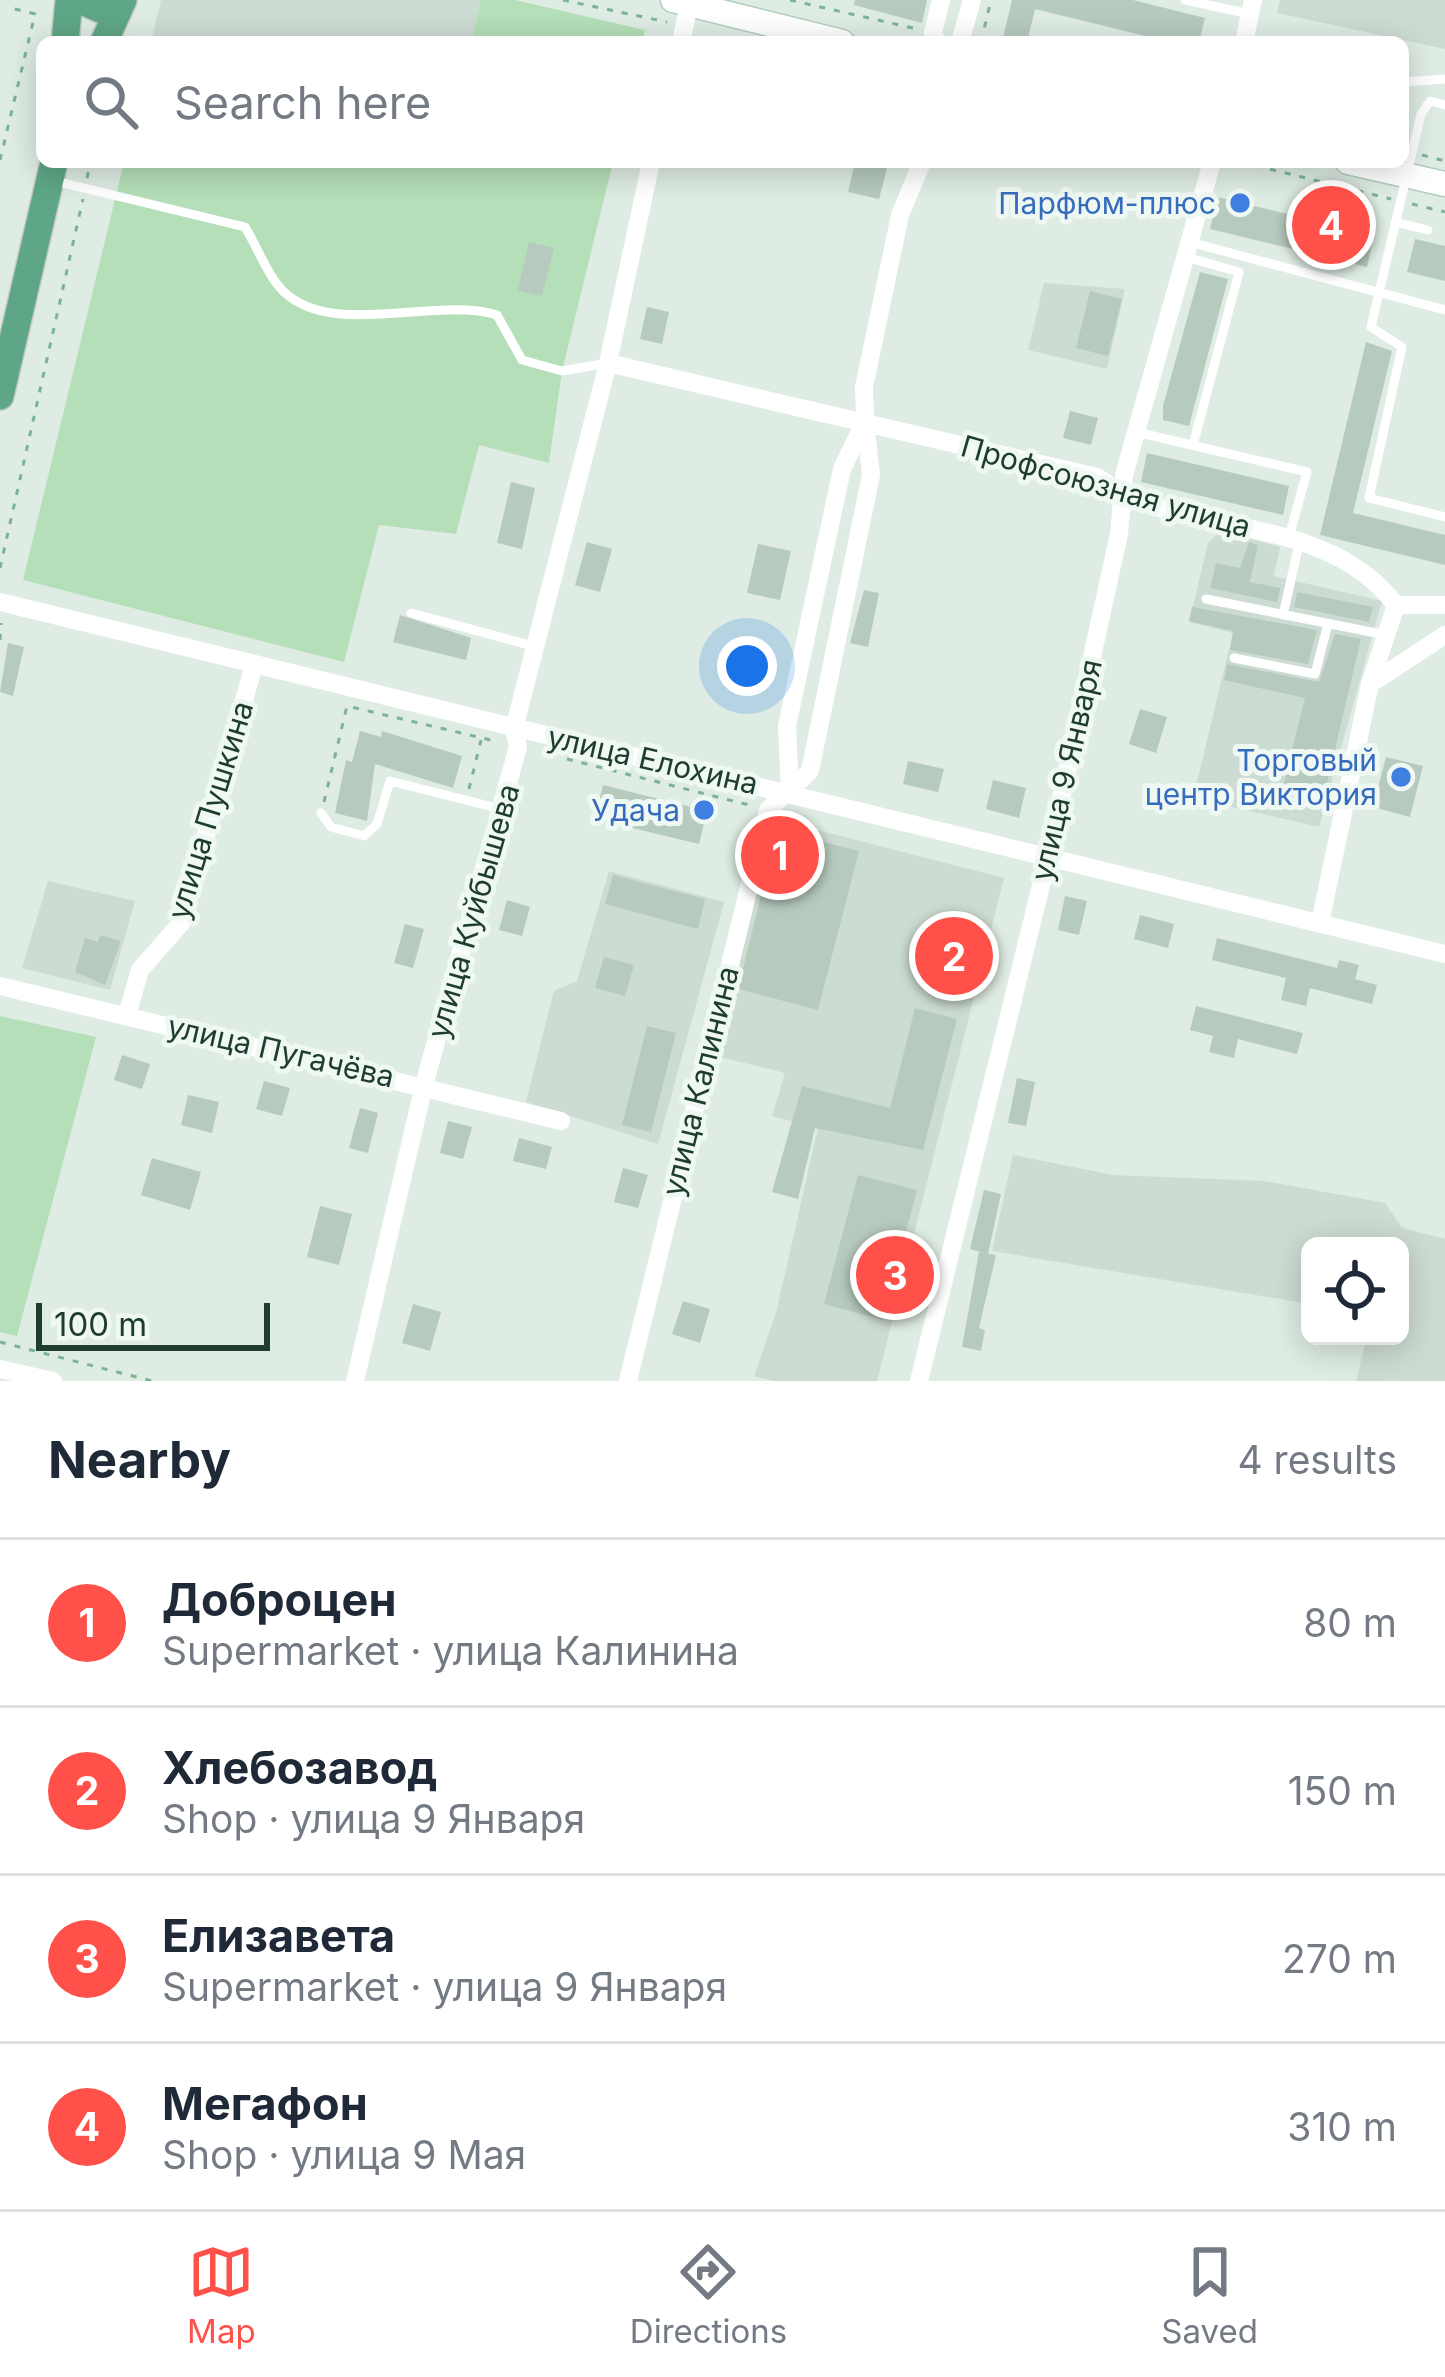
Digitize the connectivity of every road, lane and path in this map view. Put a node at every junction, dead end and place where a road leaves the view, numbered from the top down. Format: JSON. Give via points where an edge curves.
{"nodes":[{"id":1,"x":69,"y":0,"type":"edge"},
{"id":2,"x":80,"y":0,"type":"edge"},
{"id":3,"x":121,"y":0,"type":"edge"},
{"id":4,"x":563,"y":0,"type":"edge"},
{"id":5,"x":790,"y":0,"type":"edge"},
{"id":6,"x":941,"y":0,"type":"edge"},
{"id":7,"x":972,"y":0,"type":"edge"},
{"id":8,"x":992,"y":0,"type":"edge"},
{"id":9,"x":1185,"y":0,"type":"edge"},
{"id":10,"x":1251,"y":7,"type":"edge"},
{"id":11,"x":11,"y":8,"type":"dead end"},
{"id":12,"x":683,"y":14,"type":"edge"},
{"id":13,"x":905,"y":27,"type":"dead end"},
{"id":14,"x":66,"y":36,"type":"edge"},
{"id":15,"x":106,"y":36,"type":"edge"},
{"id":16,"x":808,"y":36,"type":"edge"},
{"id":17,"x":935,"y":36,"type":"edge"},
{"id":18,"x":962,"y":36,"type":"edge"},
{"id":19,"x":983,"y":36,"type":"edge"},
{"id":20,"x":1445,"y":79,"type":"edge"},
{"id":21,"x":1409,"y":82,"type":"edge"},
{"id":22,"x":1445,"y":105,"type":"edge"},
{"id":23,"x":0,"y":160,"type":"edge"},
{"id":24,"x":1409,"y":163,"type":"edge"},
{"id":25,"x":90,"y":168,"type":"edge"},
{"id":26,"x":650,"y":168,"type":"edge"},
{"id":27,"x":920,"y":168,"type":"edge"},
{"id":28,"x":1210,"y":168,"type":"edge"},
{"id":29,"x":1265,"y":168,"type":"edge"},
{"id":30,"x":1375,"y":168,"type":"edge"},
{"id":31,"x":1408,"y":168,"type":"edge"},
{"id":32,"x":52,"y":171,"type":"edge"},
{"id":33,"x":1406,"y":175,"type":"junction"},
{"id":34,"x":1445,"y":184,"type":"edge"},
{"id":35,"x":85,"y":189,"type":"junction"},
{"id":36,"x":1400,"y":201,"type":"junction"},
{"id":37,"x":1445,"y":212,"type":"edge"},
{"id":38,"x":1395,"y":222,"type":"junction"},
{"id":39,"x":1428,"y":230,"type":"dead end"},
{"id":40,"x":1188,"y":249,"type":"junction"},
{"id":41,"x":1378,"y":292,"type":"junction"},
{"id":42,"x":1445,"y":310,"type":"edge"},
{"id":43,"x":608,"y":363,"type":"junction"},
{"id":44,"x":0,"y":396,"type":"edge"},
{"id":45,"x":865,"y":421,"type":"junction"},
{"id":46,"x":1136,"y":432,"type":"junction"},
{"id":47,"x":1193,"y":445,"type":"junction"},
{"id":48,"x":1120,"y":495,"type":"junction"},
{"id":49,"x":1445,"y":517,"type":"edge"},
{"id":50,"x":1294,"y":539,"type":"junction"},
{"id":51,"x":0,"y":568,"type":"edge"},
{"id":52,"x":1206,"y":599,"type":"dead end"},
{"id":53,"x":0,"y":602,"type":"edge"},
{"id":54,"x":1396,"y":605,"type":"junction"},
{"id":55,"x":1445,"y":605,"type":"edge"},
{"id":56,"x":411,"y":614,"type":"dead end"},
{"id":57,"x":1283,"y":614,"type":"junction"},
{"id":58,"x":1,"y":618,"type":"edge"},
{"id":59,"x":1328,"y":624,"type":"junction"},
{"id":60,"x":1386,"y":635,"type":"junction"},
{"id":61,"x":1445,"y":635,"type":"edge"},
{"id":62,"x":0,"y":640,"type":"edge"},
{"id":63,"x":536,"y":646,"type":"junction"},
{"id":64,"x":1234,"y":658,"type":"dead end"},
{"id":65,"x":254,"y":665,"type":"junction"},
{"id":66,"x":1370,"y":684,"type":"junction"},
{"id":67,"x":516,"y":738,"type":"junction"},
{"id":68,"x":482,"y":739,"type":"junction"},
{"id":69,"x":562,"y":758,"type":"dead end"},
{"id":70,"x":790,"y":791,"type":"junction"},
{"id":71,"x":465,"y":801,"type":"junction"},
{"id":72,"x":502,"y":809,"type":"junction"},
{"id":73,"x":769,"y":810,"type":"junction"},
{"id":74,"x":321,"y":813,"type":"joint"},
{"id":75,"x":1048,"y":857,"type":"junction"},
{"id":76,"x":1320,"y":923,"type":"junction"},
{"id":77,"x":964,"y":937,"type":"dead end"},
{"id":78,"x":995,"y":946,"type":"dead end"},
{"id":79,"x":1445,"y":954,"type":"edge"},
{"id":80,"x":0,"y":986,"type":"edge"},
{"id":81,"x":127,"y":1015,"type":"junction"},
{"id":82,"x":424,"y":1085,"type":"junction"},
{"id":83,"x":560,"y":1121,"type":"dead end"},
{"id":84,"x":0,"y":1342,"type":"edge"},
{"id":85,"x":0,"y":1369,"type":"edge"},
{"id":86,"x":53,"y":1381,"type":"edge"},
{"id":87,"x":152,"y":1381,"type":"edge"},
{"id":88,"x":355,"y":1381,"type":"edge"},
{"id":89,"x":628,"y":1381,"type":"edge"},
{"id":90,"x":920,"y":1381,"type":"edge"}],
"edges":[{"from":1,"to":14,"type":"main road"},
{"from":2,"to":3,"type":"main road","via":[[100,10]]},
{"from":3,"to":15,"type":"main road"},
{"from":4,"to":12,"type":"path"},
{"from":5,"to":13,"type":"path"},
{"from":6,"to":17,"type":"street"},
{"from":7,"to":18,"type":"street"},
{"from":8,"to":19,"type":"path"},
{"from":9,"to":10,"type":"lane"},
{"from":11,"to":23,"type":"path","via":[[35,14]]},
{"from":12,"to":16,"type":"street"},
{"from":20,"to":21,"type":"lane"},
{"from":22,"to":24,"type":"lane","via":[[1430,101],[1421,114]]},
{"from":25,"to":35,"type":"path"},
{"from":26,"to":43,"type":"street","name":"улица Куйбышева"},
{"from":27,"to":45,"type":"street","via":[[882,297]]},
{"from":28,"to":40,"type":"street","name":"улица 9 Января"},
{"from":29,"to":36,"type":"path"},
{"from":30,"to":33,"type":"street"},
{"from":31,"to":33,"type":"lane"},
{"from":32,"to":35,"type":"lane"},
{"from":32,"to":44,"type":"main road"},
{"from":33,"to":34,"type":"street"},
{"from":33,"to":36,"type":"lane"},
{"from":35,"to":43,"type":"lane","via":[[245,227],[284,292],[331,312],[472,308],[497,315],[522,360],[562,371]]},
{"from":35,"to":51,"type":"path"},
{"from":36,"to":37,"type":"path"},
{"from":36,"to":38,"type":"lane"},
{"from":38,"to":39,"type":"lane"},
{"from":38,"to":41,"type":"lane"},
{"from":40,"to":41,"type":"lane"},
{"from":40,"to":46,"type":"street","name":"улица 9 Января"},
{"from":40,"to":47,"type":"lane","via":[[1239,272]]},
{"from":41,"to":42,"type":"lane"},
{"from":41,"to":49,"type":"lane","via":[[1370,327],[1402,346],[1369,498]]},
{"from":43,"to":45,"type":"street","name":"Профсоюзная улица"},
{"from":43,"to":63,"type":"street","name":"улица Куйбышева"},
{"from":45,"to":48,"type":"street","name":"Профсоюзная улица","via":[[1096,477]]},
{"from":45,"to":70,"type":"street","via":[[842,470],[787,726]]},
{"from":45,"to":70,"type":"street","via":[[872,475],[810,771]]},
{"from":46,"to":47,"type":"lane"},
{"from":46,"to":48,"type":"street","name":"улица 9 Января"},
{"from":47,"to":50,"type":"lane","via":[[1307,472]]},
{"from":48,"to":50,"type":"street","name":"Профсоюзная улица"},
{"from":48,"to":75,"type":"street","name":"улица 9 Января","via":[[1119,534]]},
{"from":50,"to":54,"type":"street","name":"Профсоюзная улица","via":[[1354,566]]},
{"from":50,"to":57,"type":"lane"},
{"from":52,"to":57,"type":"lane"},
{"from":53,"to":65,"type":"street","name":"улица Елохина"},
{"from":54,"to":55,"type":"street"},
{"from":54,"to":60,"type":"street"},
{"from":56,"to":63,"type":"lane"},
{"from":57,"to":59,"type":"lane"},
{"from":58,"to":62,"type":"path"},
{"from":59,"to":60,"type":"lane"},
{"from":59,"to":64,"type":"lane","via":[[1315,674]]},
{"from":60,"to":66,"type":"street"},
{"from":61,"to":66,"type":"street"},
{"from":63,"to":67,"type":"street","name":"улица Куйбышева"},
{"from":65,"to":67,"type":"street","name":"улица Елохина"},
{"from":65,"to":81,"type":"street","name":"улица Пушкина","via":[[181,923],[140,970]]},
{"from":66,"to":76,"type":"street"},
{"from":67,"to":68,"type":"path"},
{"from":67,"to":70,"type":"street","name":"улица Елохина"},
{"from":67,"to":72,"type":"street","name":"улица Куйбышева"},
{"from":68,"to":71,"type":"path"},
{"from":68,"to":74,"type":"path","via":[[347,706]]},
{"from":69,"to":73,"type":"path"},
{"from":70,"to":73,"type":"street"},
{"from":70,"to":75,"type":"street","name":"улица Елохина"},
{"from":71,"to":72,"type":"lane"},
{"from":71,"to":74,"type":"lane","via":[[390,781],[377,824],[364,836],[331,826]]},
{"from":72,"to":82,"type":"street","name":"улица Куйбышева"},
{"from":73,"to":89,"type":"street","name":"улица Калинина"},
{"from":75,"to":76,"type":"street","name":"улица Елохина"},
{"from":75,"to":90,"type":"street","name":"улица 9 Января"},
{"from":76,"to":79,"type":"street","name":"улица Елохина"},
{"from":77,"to":78,"type":"path"},
{"from":80,"to":81,"type":"street","name":"улица Пугачёва"},
{"from":81,"to":82,"type":"street","name":"улица Пугачёва"},
{"from":82,"to":83,"type":"street","name":"улица Пугачёва"},
{"from":82,"to":88,"type":"street","name":"улица Куйбышева"},
{"from":84,"to":87,"type":"path"},
{"from":85,"to":86,"type":"street"}]}
